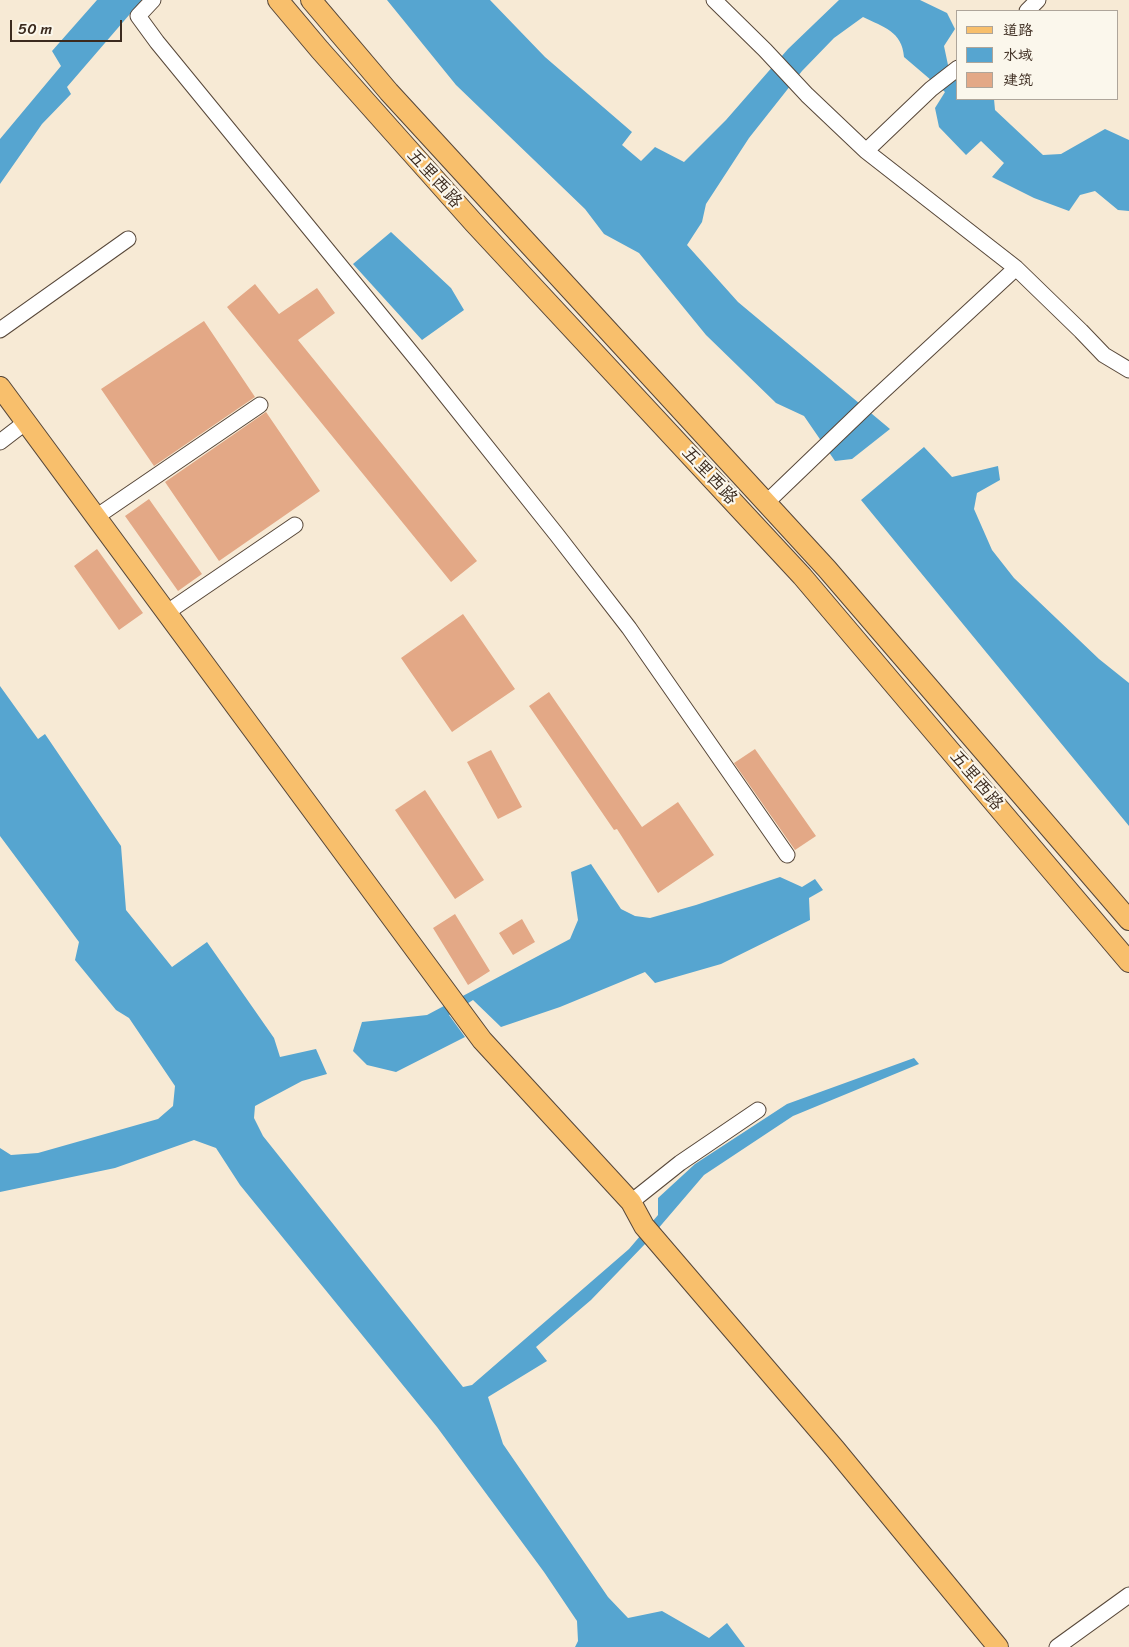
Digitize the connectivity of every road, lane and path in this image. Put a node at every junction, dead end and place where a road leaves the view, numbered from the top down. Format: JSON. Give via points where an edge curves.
{"nodes":[{"id":1,"x":153,"y":0,"type":"edge"},
{"id":2,"x":278,"y":0,"type":"edge"},
{"id":3,"x":311,"y":0,"type":"edge"},
{"id":4,"x":714,"y":0,"type":"edge"},
{"id":5,"x":1038,"y":0,"type":"edge"},
{"id":6,"x":1027,"y":10,"type":"edge"},
{"id":7,"x":956,"y":70,"type":"edge"},
{"id":8,"x":866,"y":151,"type":"junction"},
{"id":9,"x":128,"y":239,"type":"dead end"},
{"id":10,"x":1016,"y":268,"type":"junction"},
{"id":11,"x":0,"y":330,"type":"edge"},
{"id":12,"x":1129,"y":370,"type":"edge"},
{"id":13,"x":0,"y":387,"type":"edge"},
{"id":14,"x":260,"y":405,"type":"dead end"},
{"id":15,"x":26,"y":422,"type":"junction"},
{"id":16,"x":0,"y":442,"type":"edge"},
{"id":17,"x":766,"y":503,"type":"junction"},
{"id":18,"x":96,"y":518,"type":"junction"},
{"id":19,"x":295,"y":525,"type":"dead end"},
{"id":20,"x":166,"y":613,"type":"junction"},
{"id":21,"x":787,"y":855,"type":"dead end"},
{"id":22,"x":1129,"y":920,"type":"edge"},
{"id":23,"x":1129,"y":962,"type":"edge"},
{"id":24,"x":758,"y":1110,"type":"dead end"},
{"id":25,"x":631,"y":1202,"type":"junction"},
{"id":26,"x":1129,"y":1595,"type":"edge"},
{"id":27,"x":998,"y":1647,"type":"edge"},
{"id":28,"x":1057,"y":1647,"type":"edge"}],
"edges":[{"from":1,"to":21,"type":"street","via":[[138,16],[157,42],[435,382],[624,620]]},
{"from":2,"to":23,"type":"main road","name":"五里西路","via":[[474,223],[802,576]]},
{"from":3,"to":17,"type":"main road","name":"五里西路","via":[[389,92]]},
{"from":4,"to":8,"type":"street"},
{"from":5,"to":6,"type":"street"},
{"from":7,"to":8,"type":"street"},
{"from":8,"to":10,"type":"street"},
{"from":9,"to":11,"type":"street"},
{"from":10,"to":12,"type":"street","via":[[1104,356]]},
{"from":10,"to":17,"type":"street"},
{"from":13,"to":15,"type":"main road"},
{"from":14,"to":18,"type":"street"},
{"from":15,"to":16,"type":"street"},
{"from":15,"to":18,"type":"main road"},
{"from":17,"to":22,"type":"main road","name":"五里西路","via":[[827,569]]},
{"from":18,"to":20,"type":"main road"},
{"from":19,"to":20,"type":"street"},
{"from":20,"to":25,"type":"main road","via":[[482,1040]]},
{"from":24,"to":25,"type":"street","via":[[680,1163]]},
{"from":25,"to":27,"type":"main road","via":[[644,1226]]},
{"from":26,"to":28,"type":"street"}]}
